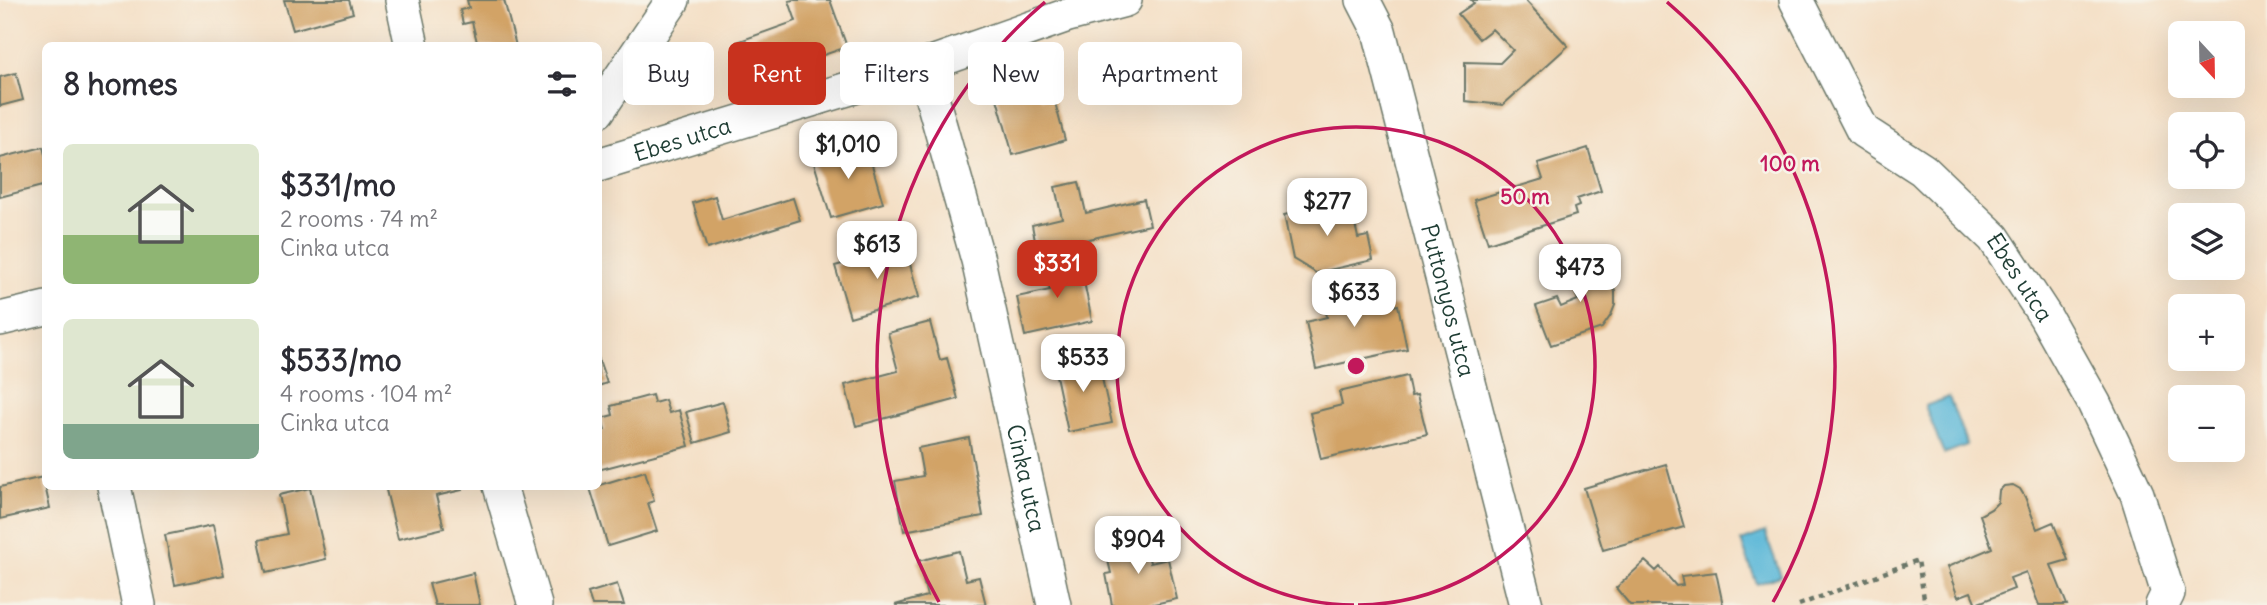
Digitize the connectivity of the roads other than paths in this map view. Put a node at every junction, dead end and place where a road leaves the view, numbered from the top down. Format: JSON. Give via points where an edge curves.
{"nodes":[{"id":1,"x":402,"y":0,"type":"edge"},
{"id":2,"x":673,"y":0,"type":"edge"},
{"id":3,"x":1125,"y":0,"type":"edge"},
{"id":4,"x":1363,"y":0,"type":"edge"},
{"id":5,"x":1796,"y":0,"type":"edge"},
{"id":6,"x":411,"y":42,"type":"edge"},
{"id":7,"x":954,"y":55,"type":"edge"},
{"id":8,"x":840,"y":91,"type":"edge"},
{"id":9,"x":602,"y":105,"type":"edge"},
{"id":10,"x":934,"y":105,"type":"edge"},
{"id":11,"x":602,"y":164,"type":"edge"},
{"id":12,"x":42,"y":309,"type":"edge"},
{"id":13,"x":0,"y":319,"type":"edge"},
{"id":14,"x":115,"y":490,"type":"edge"},
{"id":15,"x":501,"y":490,"type":"edge"},
{"id":16,"x":139,"y":605,"type":"edge"},
{"id":17,"x":535,"y":605,"type":"edge"},
{"id":18,"x":1054,"y":605,"type":"edge"},
{"id":19,"x":1526,"y":605,"type":"edge"},
{"id":20,"x":2162,"y":605,"type":"edge"}],
"edges":[{"from":1,"to":6,"type":"street"},
{"from":2,"to":9,"type":"street"},
{"from":3,"to":7,"type":"street","name":"Ebes utca"},
{"from":4,"to":19,"type":"street","name":"Puttonyos utca","via":[[1379,30]]},
{"from":5,"to":20,"type":"street","name":"Ebes utca","via":[[1863,131],[1923,170],[1994,238],[2045,316],[2094,403],[2137,494],[2168,593]]},
{"from":8,"to":11,"type":"street","name":"Ebes utca"},
{"from":10,"to":18,"type":"street","name":"Cinka utca","via":[[978,261]]},
{"from":12,"to":13,"type":"street"},
{"from":14,"to":16,"type":"street"},
{"from":15,"to":17,"type":"street"}]}
